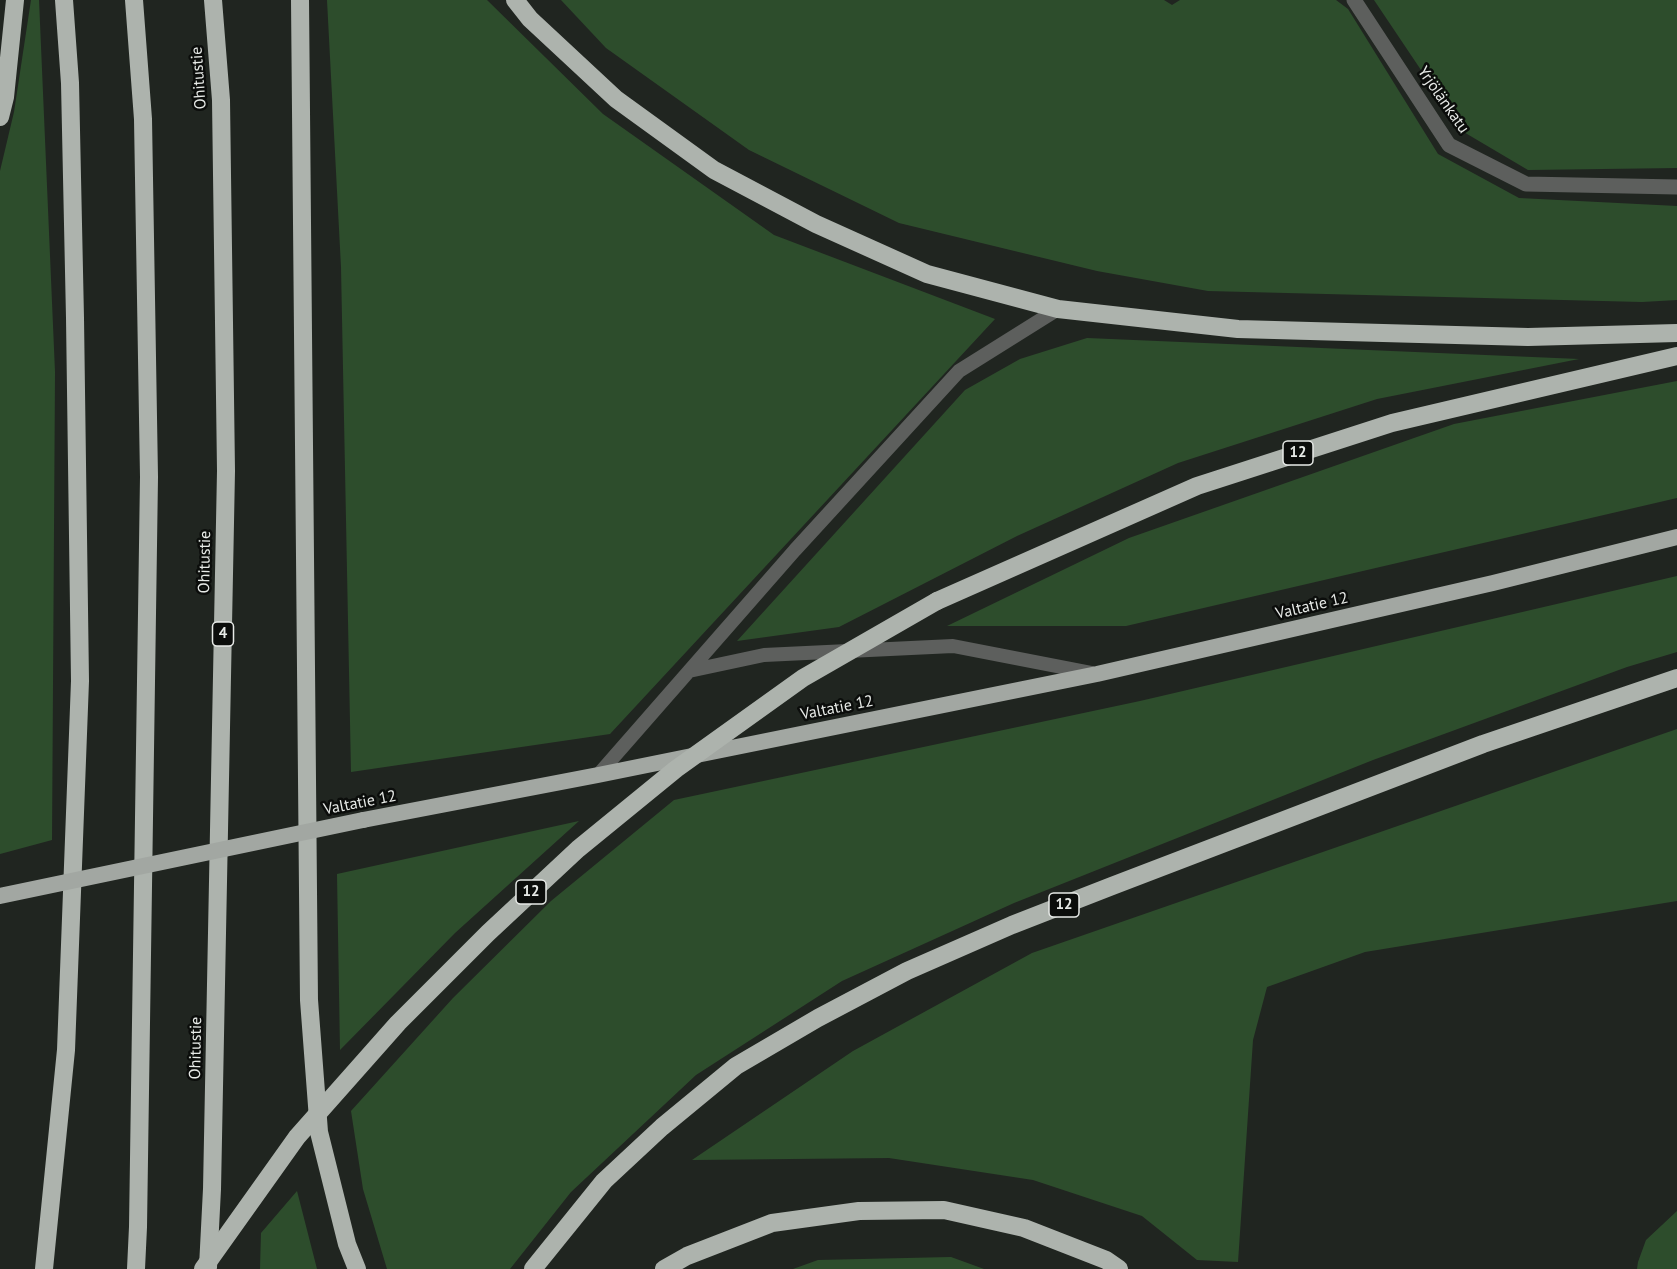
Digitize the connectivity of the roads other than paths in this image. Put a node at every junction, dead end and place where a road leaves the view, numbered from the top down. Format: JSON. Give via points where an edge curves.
{"nodes":[{"id":1,"x":15,"y":0,"type":"edge"},
{"id":2,"x":64,"y":0,"type":"edge"},
{"id":3,"x":134,"y":0,"type":"edge"},
{"id":4,"x":213,"y":0,"type":"edge"},
{"id":5,"x":300,"y":0,"type":"edge"},
{"id":6,"x":515,"y":0,"type":"edge"},
{"id":7,"x":1354,"y":0,"type":"edge"},
{"id":8,"x":0,"y":117,"type":"edge"},
{"id":9,"x":1677,"y":186,"type":"edge"},
{"id":10,"x":1058,"y":309,"type":"junction"},
{"id":11,"x":1677,"y":333,"type":"edge"},
{"id":12,"x":1677,"y":356,"type":"edge"},
{"id":13,"x":1677,"y":537,"type":"edge"},
{"id":14,"x":689,"y":671,"type":"junction"},
{"id":15,"x":1097,"y":674,"type":"junction"},
{"id":16,"x":1677,"y":678,"type":"edge"},
{"id":17,"x":598,"y":775,"type":"junction"},
{"id":18,"x":0,"y":896,"type":"edge"},
{"id":19,"x":44,"y":1269,"type":"edge"},
{"id":20,"x":136,"y":1269,"type":"edge"},
{"id":21,"x":206,"y":1269,"type":"edge"},
{"id":22,"x":357,"y":1269,"type":"edge"},
{"id":23,"x":533,"y":1269,"type":"edge"},
{"id":24,"x":664,"y":1269,"type":"edge"},
{"id":25,"x":1119,"y":1269,"type":"edge"}],
"edges":[{"from":1,"to":8,"type":"highway"},
{"from":2,"to":19,"type":"highway","via":[[75,318],[80,681],[66,1050]]},
{"from":3,"to":20,"type":"highway","via":[[143,120],[149,477]]},
{"from":4,"to":21,"type":"highway","name":"Ohitustie","number":"4","via":[[221,100],[226,471],[213,1177]]},
{"from":5,"to":22,"type":"highway","via":[[309,1000],[319,1132]]},
{"from":6,"to":10,"type":"highway","via":[[530,19],[616,99],[714,170],[816,224],[927,274]]},
{"from":7,"to":9,"type":"street","name":"Yrjölänkatu","via":[[1449,145],[1526,184]]},
{"from":10,"to":11,"type":"highway","via":[[1238,329],[1528,337]]},
{"from":10,"to":14,"type":"lane","via":[[960,371]]},
{"from":12,"to":21,"type":"highway","number":"12","bridge":true,"via":[[1392,423],[1208,482],[937,601],[803,678],[676,769],[570,857],[488,933],[398,1023],[297,1137]]},
{"from":13,"to":15,"type":"highway","name":"Valtatie 12"},
{"from":14,"to":15,"type":"lane","via":[[764,655],[953,646]]},
{"from":14,"to":17,"type":"lane"},
{"from":15,"to":17,"type":"highway","name":"Valtatie 12"},
{"from":16,"to":23,"type":"highway","number":"12","via":[[1483,744],[1134,877],[897,976],[736,1066],[604,1181]]},
{"from":17,"to":18,"type":"highway","name":"Valtatie 12","bridge":true},
{"from":24,"to":25,"type":"highway","via":[[772,1223],[859,1211],[944,1210],[1024,1228],[1106,1260]]}]}
